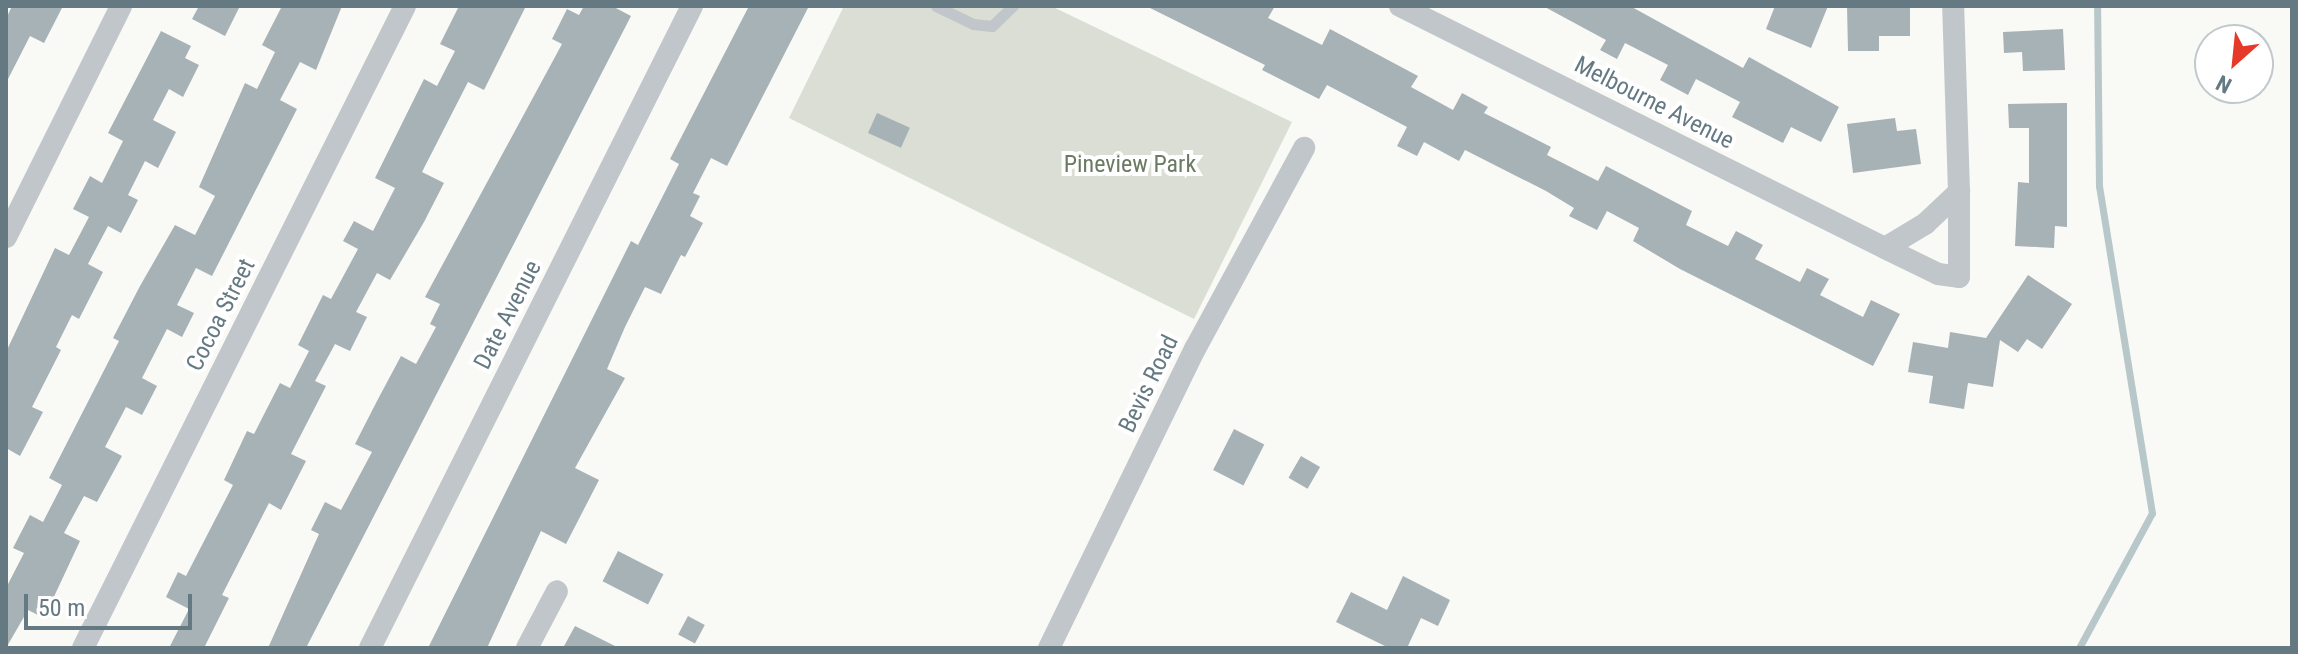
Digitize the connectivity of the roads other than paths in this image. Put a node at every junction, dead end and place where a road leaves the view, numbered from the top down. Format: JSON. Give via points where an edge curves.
{"nodes":[{"id":1,"x":121,"y":6,"type":"edge"},
{"id":2,"x":405,"y":6,"type":"edge"},
{"id":3,"x":692,"y":6,"type":"edge"},
{"id":4,"x":936,"y":6,"type":"edge"},
{"id":5,"x":1013,"y":6,"type":"edge"},
{"id":6,"x":1400,"y":6,"type":"edge"},
{"id":7,"x":1953,"y":6,"type":"edge"},
{"id":8,"x":1304,"y":148,"type":"dead end"},
{"id":9,"x":1959,"y":192,"type":"junction"},
{"id":10,"x":6,"y":237,"type":"edge"},
{"id":11,"x":1885,"y":248,"type":"junction"},
{"id":12,"x":557,"y":591,"type":"dead end"},
{"id":13,"x":83,"y":648,"type":"edge"},
{"id":14,"x":370,"y":648,"type":"edge"},
{"id":15,"x":527,"y":648,"type":"edge"},
{"id":16,"x":1049,"y":648,"type":"edge"}],
"edges":[{"from":1,"to":10,"type":"street"},
{"from":2,"to":13,"type":"street","name":"Cocoa Street"},
{"from":3,"to":14,"type":"street","name":"Date Avenue"},
{"from":4,"to":5,"type":"lane","via":[[973,24],[992,26]]},
{"from":6,"to":11,"type":"street","name":"Melbourne Avenue"},
{"from":7,"to":9,"type":"street"},
{"from":8,"to":16,"type":"street","name":"Bevis Road","via":[[1195,349]]},
{"from":9,"to":11,"type":"street","via":[[1925,224]]},
{"from":9,"to":11,"type":"street","name":"Melbourne Avenue","via":[[1959,277],[1938,274]]},
{"from":12,"to":15,"type":"street"}]}
